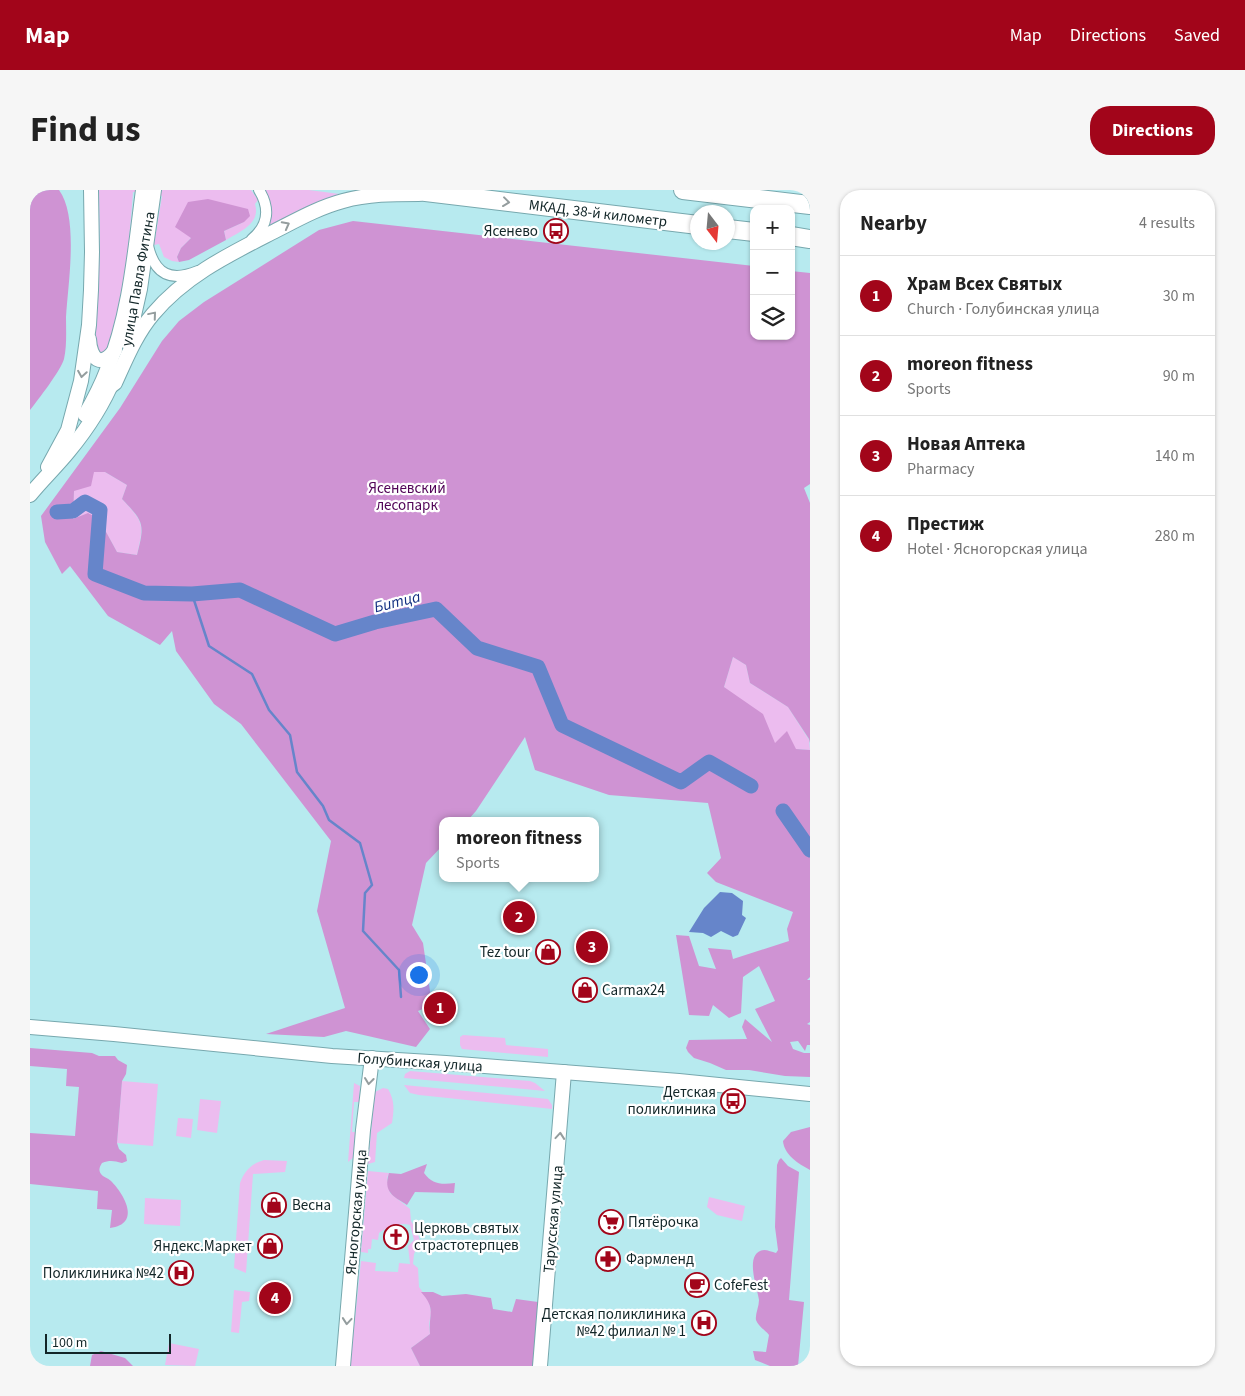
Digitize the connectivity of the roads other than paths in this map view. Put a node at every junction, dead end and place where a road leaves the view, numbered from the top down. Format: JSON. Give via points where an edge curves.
{"nodes":[{"id":1,"x":259,"y":190,"type":"edge"},
{"id":2,"x":410,"y":190,"type":"edge"},
{"id":3,"x":683,"y":190,"type":"edge"},
{"id":4,"x":89,"y":194,"type":"edge"},
{"id":5,"x":441,"y":194,"type":"junction"},
{"id":6,"x":147,"y":196,"type":"edge"},
{"id":7,"x":810,"y":205,"type":"edge"},
{"id":8,"x":690,"y":224,"type":"edge"},
{"id":9,"x":735,"y":230,"type":"edge"},
{"id":10,"x":750,"y":232,"type":"edge"},
{"id":11,"x":795,"y":237,"type":"edge"},
{"id":12,"x":810,"y":239,"type":"edge"},
{"id":13,"x":147,"y":244,"type":"junction"},
{"id":14,"x":242,"y":247,"type":"junction"},
{"id":15,"x":208,"y":266,"type":"junction"},
{"id":16,"x":89,"y":326,"type":"junction"},
{"id":17,"x":115,"y":349,"type":"junction"},
{"id":18,"x":111,"y":386,"type":"junction"},
{"id":19,"x":32,"y":492,"type":"edge"},
{"id":20,"x":30,"y":1027,"type":"edge"},
{"id":21,"x":372,"y":1058,"type":"junction"},
{"id":22,"x":564,"y":1072,"type":"junction"},
{"id":23,"x":810,"y":1094,"type":"edge"},
{"id":24,"x":343,"y":1366,"type":"edge"},
{"id":25,"x":540,"y":1366,"type":"edge"}],
"edges":[{"from":1,"to":14,"type":"street","via":[[267,209],[267,219],[256,236]]},
{"from":2,"to":5,"type":"highway","name":"МКАД, 38-й километр"},
{"from":3,"to":7,"type":"highway"},
{"from":4,"to":16,"type":"main road","via":[[92,252]]},
{"from":5,"to":8,"type":"highway","name":"МКАД, 38-й километр","one_way":true},
{"from":14,"to":5,"type":"main road","one_way":true,"via":[[319,209],[346,200],[390,194]]},
{"from":6,"to":13,"type":"main road","name":"улица Павла Фитина"},
{"from":6,"to":17,"type":"main road","name":"улица Павла Фитина"},
{"from":9,"to":10,"type":"highway"},
{"from":11,"to":12,"type":"highway"},
{"from":13,"to":15,"type":"street","via":[[154,264],[167,275],[188,274]]},
{"from":13,"to":18,"type":"main road","name":"улица Павла Фитина","via":[[126,350]]},
{"from":14,"to":15,"type":"main road"},
{"from":18,"to":15,"type":"main road","one_way":true,"via":[[139,332],[153,314]]},
{"from":16,"to":17,"type":"main road","via":[[93,356],[104,361]]},
{"from":16,"to":19,"type":"main road","one_way":true,"via":[[77,400],[68,430]]},
{"from":17,"to":19,"type":"main road","name":"улица Павла Фитина","via":[[80,424]]},
{"from":18,"to":19,"type":"main road","name":"улица Павла Фитина","via":[[88,426]]},
{"from":20,"to":21,"type":"main road","name":"Голубинская улица"},
{"from":21,"to":22,"type":"main road","name":"Голубинская улица"},
{"from":21,"to":24,"type":"main road","name":"Ясногорская улица","one_way":true},
{"from":22,"to":23,"type":"main road","name":"Голубинская улица"},
{"from":25,"to":22,"type":"main road","name":"Тарусская улица","one_way":true}]}
